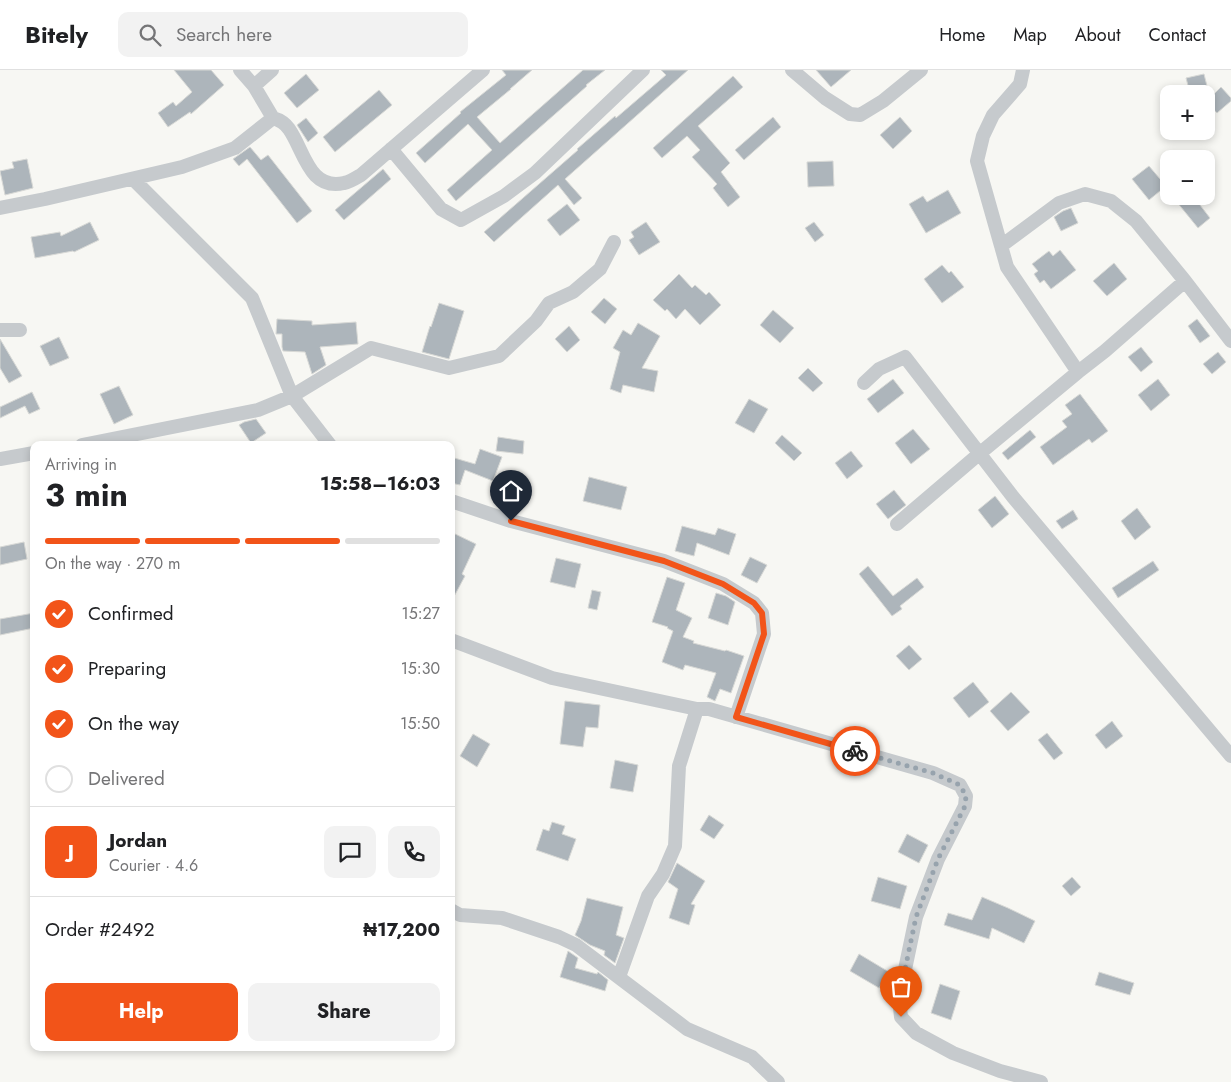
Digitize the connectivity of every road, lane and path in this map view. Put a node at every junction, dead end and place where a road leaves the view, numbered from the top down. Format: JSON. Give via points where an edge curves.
{"nodes":[{"id":1,"x":240,"y":70,"type":"edge"},
{"id":2,"x":272,"y":70,"type":"edge"},
{"id":3,"x":483,"y":70,"type":"edge"},
{"id":4,"x":643,"y":70,"type":"edge"},
{"id":5,"x":792,"y":70,"type":"edge"},
{"id":6,"x":921,"y":70,"type":"edge"},
{"id":7,"x":1023,"y":70,"type":"edge"},
{"id":8,"x":254,"y":86,"type":"junction"},
{"id":9,"x":273,"y":118,"type":"junction"},
{"id":10,"x":391,"y":149,"type":"junction"},
{"id":11,"x":133,"y":179,"type":"junction"},
{"id":12,"x":0,"y":208,"type":"edge"},
{"id":13,"x":614,"y":242,"type":"dead end"},
{"id":14,"x":1001,"y":246,"type":"junction"},
{"id":15,"x":1185,"y":281,"type":"junction"},
{"id":16,"x":0,"y":330,"type":"edge"},
{"id":17,"x":20,"y":330,"type":"dead end"},
{"id":18,"x":1231,"y":341,"type":"edge"},
{"id":19,"x":1078,"y":372,"type":"junction"},
{"id":20,"x":864,"y":383,"type":"dead end"},
{"id":21,"x":292,"y":396,"type":"junction"},
{"id":22,"x":102,"y":441,"type":"edge"},
{"id":23,"x":327,"y":441,"type":"edge"},
{"id":24,"x":30,"y":454,"type":"edge"},
{"id":25,"x":979,"y":454,"type":"junction"},
{"id":26,"x":0,"y":459,"type":"edge"},
{"id":27,"x":455,"y":502,"type":"edge"},
{"id":28,"x":897,"y":524,"type":"dead end"},
{"id":29,"x":455,"y":642,"type":"edge"},
{"id":30,"x":697,"y":709,"type":"junction"},
{"id":31,"x":736,"y":717,"type":"junction"},
{"id":32,"x":1231,"y":756,"type":"edge"},
{"id":33,"x":455,"y":912,"type":"edge"},
{"id":34,"x":619,"y":978,"type":"junction"},
{"id":35,"x":778,"y":1082,"type":"edge"},
{"id":36,"x":1041,"y":1082,"type":"edge"}],
"edges":[{"from":1,"to":8,"type":"street"},
{"from":2,"to":8,"type":"street"},
{"from":3,"to":10,"type":"street"},
{"from":4,"to":10,"type":"street","via":[[535,173],[504,196],[461,220],[441,209]]},
{"from":5,"to":6,"type":"street","via":[[850,114],[860,115]]},
{"from":7,"to":14,"type":"street","via":[[1020,84],[993,115],[983,136],[977,161]]},
{"from":8,"to":9,"type":"street"},
{"from":9,"to":10,"type":"street","via":[[289,129],[317,178],[330,184],[345,183],[361,175]]},
{"from":9,"to":11,"type":"street","via":[[235,148],[182,167]]},
{"from":11,"to":12,"type":"street"},
{"from":11,"to":21,"type":"street","via":[[252,298]]},
{"from":13,"to":21,"type":"street","via":[[600,269],[573,292],[549,303],[536,321],[499,356],[449,368],[372,348]]},
{"from":14,"to":15,"type":"street","via":[[1059,203],[1085,194],[1110,201],[1136,221]]},
{"from":14,"to":19,"type":"street","via":[[1007,267]]},
{"from":15,"to":18,"type":"street"},
{"from":15,"to":19,"type":"street"},
{"from":16,"to":17,"type":"street"},
{"from":19,"to":25,"type":"street"},
{"from":20,"to":25,"type":"street","via":[[879,369],[905,357]]},
{"from":21,"to":22,"type":"street","via":[[258,410]]},
{"from":21,"to":23,"type":"street"},
{"from":24,"to":26,"type":"street"},
{"from":25,"to":28,"type":"street"},
{"from":25,"to":32,"type":"street"},
{"from":27,"to":31,"type":"street","via":[[511,521],[664,561],[723,584],[754,603],[762,613],[764,634]]},
{"from":29,"to":30,"type":"street","via":[[552,678]]},
{"from":30,"to":31,"type":"street"},
{"from":30,"to":34,"type":"street","via":[[679,766],[675,846],[663,874],[648,896]]},
{"from":31,"to":36,"type":"street","via":[[933,773],[960,785],[966,796],[965,806],[938,859],[916,917],[899,998],[901,1017],[916,1033],[952,1053]]},
{"from":33,"to":34,"type":"street","via":[[502,918],[559,937],[576,945]]},
{"from":34,"to":35,"type":"street","via":[[687,1029],[752,1056]]}]}
